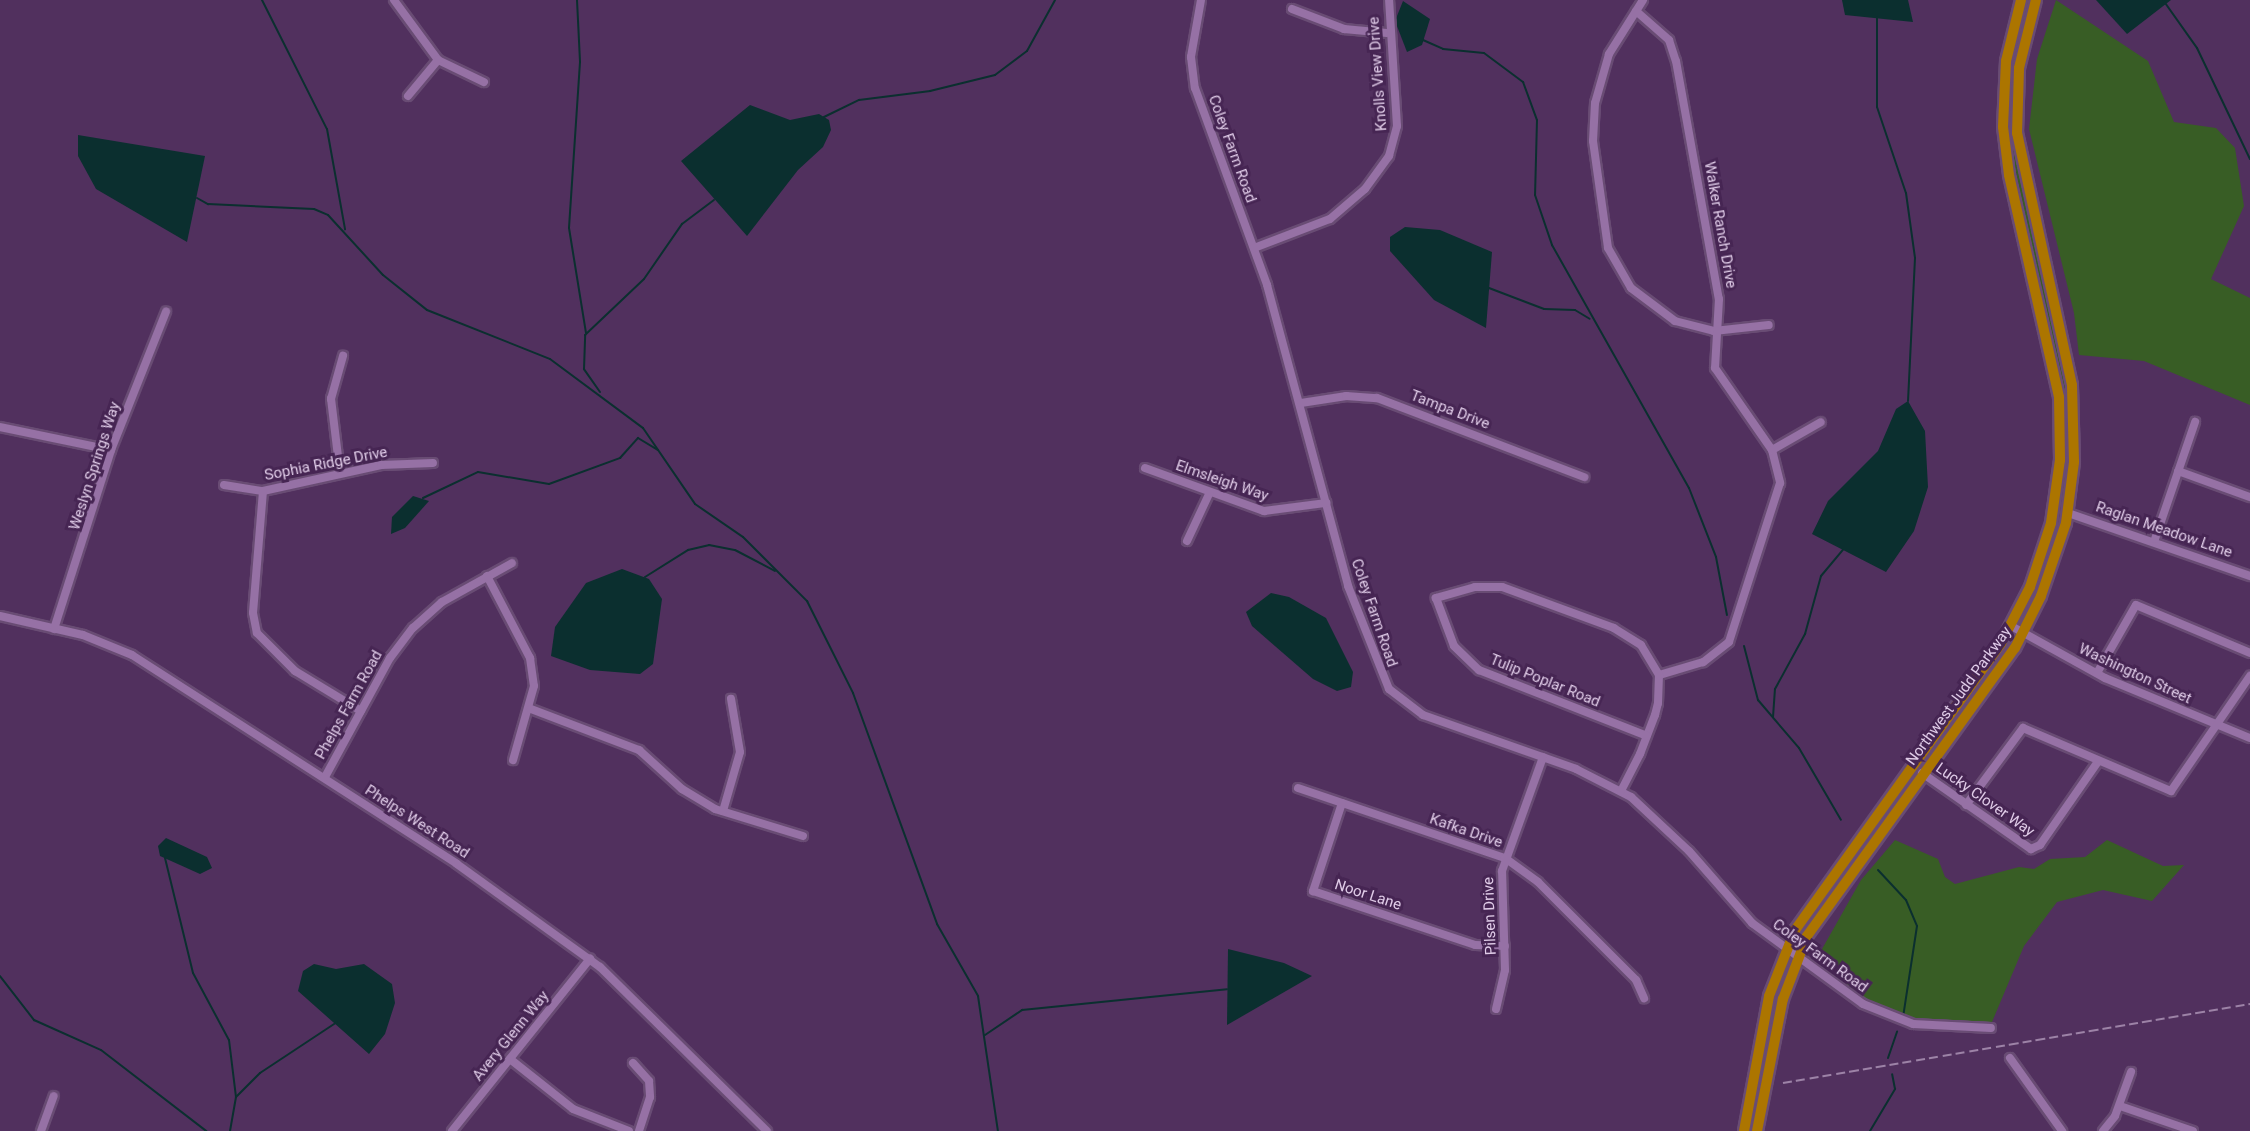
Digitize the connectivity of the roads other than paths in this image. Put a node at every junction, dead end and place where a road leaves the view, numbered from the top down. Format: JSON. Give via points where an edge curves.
{"nodes":[{"id":1,"x":394,"y":0,"type":"edge"},
{"id":2,"x":1201,"y":0,"type":"edge"},
{"id":3,"x":1389,"y":0,"type":"edge"},
{"id":4,"x":1642,"y":0,"type":"edge"},
{"id":5,"x":2021,"y":0,"type":"edge"},
{"id":6,"x":2036,"y":0,"type":"edge"},
{"id":7,"x":1292,"y":9,"type":"dead end"},
{"id":8,"x":1636,"y":10,"type":"junction"},
{"id":9,"x":1388,"y":33,"type":"junction"},
{"id":10,"x":438,"y":60,"type":"junction"},
{"id":11,"x":484,"y":82,"type":"dead end"},
{"id":12,"x":408,"y":96,"type":"dead end"},
{"id":13,"x":1254,"y":248,"type":"junction"},
{"id":14,"x":166,"y":312,"type":"dead end"},
{"id":15,"x":1768,"y":325,"type":"dead end"},
{"id":16,"x":1714,"y":331,"type":"junction"},
{"id":17,"x":344,"y":356,"type":"dead end"},
{"id":18,"x":1301,"y":403,"type":"junction"},
{"id":19,"x":1821,"y":422,"type":"dead end"},
{"id":20,"x":2195,"y":422,"type":"dead end"},
{"id":21,"x":0,"y":427,"type":"edge"},
{"id":22,"x":111,"y":450,"type":"junction"},
{"id":23,"x":1772,"y":450,"type":"junction"},
{"id":24,"x":433,"y":464,"type":"dead end"},
{"id":25,"x":1145,"y":468,"type":"dead end"},
{"id":26,"x":2178,"y":471,"type":"junction"},
{"id":27,"x":340,"y":473,"type":"junction"},
{"id":28,"x":1584,"y":477,"type":"dead end"},
{"id":29,"x":224,"y":485,"type":"dead end"},
{"id":30,"x":263,"y":491,"type":"junction"},
{"id":31,"x":1210,"y":492,"type":"junction"},
{"id":32,"x":2250,"y":497,"type":"edge"},
{"id":33,"x":1326,"y":503,"type":"junction"},
{"id":34,"x":2068,"y":513,"type":"junction"},
{"id":35,"x":2155,"y":539,"type":"junction"},
{"id":36,"x":1186,"y":541,"type":"dead end"},
{"id":37,"x":512,"y":562,"type":"dead end"},
{"id":38,"x":488,"y":576,"type":"junction"},
{"id":39,"x":2250,"y":576,"type":"edge"},
{"id":40,"x":0,"y":616,"type":"edge"},
{"id":41,"x":2011,"y":626,"type":"junction"},
{"id":42,"x":54,"y":629,"type":"junction"},
{"id":43,"x":2024,"y":633,"type":"junction"},
{"id":44,"x":2250,"y":652,"type":"edge"},
{"id":45,"x":2097,"y":673,"type":"junction"},
{"id":46,"x":1659,"y":675,"type":"junction"},
{"id":47,"x":2250,"y":676,"type":"edge"},
{"id":48,"x":731,"y":699,"type":"dead end"},
{"id":49,"x":531,"y":709,"type":"junction"},
{"id":50,"x":361,"y":711,"type":"junction"},
{"id":51,"x":2218,"y":725,"type":"junction"},
{"id":52,"x":1647,"y":736,"type":"junction"},
{"id":53,"x":2250,"y":738,"type":"edge"},
{"id":54,"x":1543,"y":757,"type":"junction"},
{"id":55,"x":513,"y":760,"type":"dead end"},
{"id":56,"x":2097,"y":763,"type":"junction"},
{"id":57,"x":1922,"y":773,"type":"junction"},
{"id":58,"x":325,"y":777,"type":"junction"},
{"id":59,"x":1298,"y":788,"type":"dead end"},
{"id":60,"x":1621,"y":790,"type":"junction"},
{"id":61,"x":1342,"y":803,"type":"junction"},
{"id":62,"x":1966,"y":805,"type":"junction"},
{"id":63,"x":723,"y":811,"type":"junction"},
{"id":64,"x":803,"y":836,"type":"dead end"},
{"id":65,"x":1505,"y":858,"type":"junction"},
{"id":66,"x":1504,"y":946,"type":"junction"},
{"id":67,"x":1785,"y":950,"type":"junction"},
{"id":68,"x":590,"y":959,"type":"junction"},
{"id":69,"x":1796,"y":959,"type":"junction"},
{"id":70,"x":1644,"y":998,"type":"dead end"},
{"id":71,"x":1496,"y":1010,"type":"dead end"},
{"id":72,"x":1991,"y":1028,"type":"dead end"},
{"id":73,"x":2010,"y":1058,"type":"dead end"},
{"id":74,"x":510,"y":1059,"type":"junction"},
{"id":75,"x":633,"y":1063,"type":"dead end"},
{"id":76,"x":2131,"y":1072,"type":"dead end"},
{"id":77,"x":54,"y":1096,"type":"dead end"},
{"id":78,"x":2120,"y":1106,"type":"junction"},
{"id":79,"x":41,"y":1131,"type":"edge"},
{"id":80,"x":452,"y":1131,"type":"edge"},
{"id":81,"x":629,"y":1131,"type":"edge"},
{"id":82,"x":639,"y":1131,"type":"edge"},
{"id":83,"x":767,"y":1131,"type":"edge"},
{"id":84,"x":1744,"y":1131,"type":"edge"},
{"id":85,"x":1757,"y":1131,"type":"edge"},
{"id":86,"x":2062,"y":1131,"type":"edge"},
{"id":87,"x":2103,"y":1131,"type":"edge"},
{"id":88,"x":2193,"y":1131,"type":"edge"}],
"edges":[{"from":1,"to":10,"type":"street"},
{"from":2,"to":13,"type":"street","name":"Coley Farm Road","via":[[1192,77]]},
{"from":3,"to":9,"type":"street","name":"Knolls View Drive"},
{"from":4,"to":8,"type":"street"},
{"from":5,"to":41,"type":"highway","name":"Northwest Judd Parkway","via":[[2004,76],[2004,144],[2055,366],[2061,442],[2049,531]]},
{"from":6,"to":34,"type":"highway","name":"Northwest Judd Parkway","via":[[2019,68],[2017,133],[2072,385],[2074,462]]},
{"from":7,"to":9,"type":"street","via":[[1344,30]]},
{"from":8,"to":16,"type":"street","name":"Walker Ranch Drive","via":[[1668,40],[1676,61],[1719,299]]},
{"from":8,"to":16,"type":"street","via":[[1609,54],[1595,103],[1593,141],[1605,240],[1619,272],[1644,302],[1675,321]]},
{"from":9,"to":13,"type":"street","name":"Knolls View Drive","via":[[1397,126],[1387,160],[1330,219]]},
{"from":10,"to":11,"type":"street"},
{"from":10,"to":12,"type":"street"},
{"from":13,"to":18,"type":"street","name":"Coley Farm Road"},
{"from":14,"to":22,"type":"street","name":"Weslyn Springs Way"},
{"from":15,"to":16,"type":"street"},
{"from":16,"to":23,"type":"street","name":"Walker Ranch Drive","via":[[1718,375]]},
{"from":17,"to":27,"type":"street","via":[[331,408]]},
{"from":18,"to":28,"type":"street","name":"Tampa Drive","via":[[1346,396],[1377,398]]},
{"from":18,"to":33,"type":"street","name":"Coley Farm Road"},
{"from":19,"to":23,"type":"street"},
{"from":20,"to":26,"type":"street"},
{"from":21,"to":22,"type":"street"},
{"from":22,"to":42,"type":"street","name":"Weslyn Springs Way"},
{"from":23,"to":46,"type":"street","name":"Walker Ranch Drive","via":[[1780,476],[1779,498],[1733,635],[1713,657]]},
{"from":24,"to":27,"type":"street","name":"Sophia Ridge Drive"},
{"from":25,"to":31,"type":"street","name":"Elmsleigh Way"},
{"from":26,"to":32,"type":"street"},
{"from":26,"to":35,"type":"street"},
{"from":27,"to":30,"type":"street","name":"Sophia Ridge Drive"},
{"from":29,"to":30,"type":"street","name":"Sophia Ridge Drive"},
{"from":30,"to":50,"type":"street","via":[[253,614],[257,633],[295,671]]},
{"from":31,"to":33,"type":"street","name":"Elmsleigh Way","via":[[1272,513]]},
{"from":31,"to":36,"type":"street"},
{"from":33,"to":54,"type":"street","name":"Coley Farm Road","via":[[1360,621],[1393,695],[1424,715]]},
{"from":34,"to":35,"type":"street","name":"Raglan Meadow Lane"},
{"from":34,"to":43,"type":"highway","name":"Northwest Judd Parkway","via":[[2048,580]]},
{"from":35,"to":39,"type":"street","name":"Raglan Meadow Lane"},
{"from":37,"to":38,"type":"street","name":"Phelps Farm Road"},
{"from":38,"to":49,"type":"street","via":[[530,658]]},
{"from":38,"to":50,"type":"street","name":"Phelps Farm Road","via":[[413,628]]},
{"from":40,"to":42,"type":"street","name":"Phelps West Road"},
{"from":41,"to":43,"type":"street","name":"Washington Street"},
{"from":41,"to":67,"type":"highway","name":"Northwest Judd Parkway","via":[[1816,892]]},
{"from":42,"to":58,"type":"street","name":"Phelps West Road","via":[[132,655]]},
{"from":43,"to":45,"type":"street","name":"Washington Street"},
{"from":43,"to":57,"type":"highway","name":"Northwest Judd Parkway"},
{"from":44,"to":45,"type":"street","via":[[2136,605]]},
{"from":45,"to":51,"type":"street","name":"Washington Street"},
{"from":46,"to":52,"type":"street","via":[[1658,703]]},
{"from":46,"to":52,"type":"street","name":"Tulip Poplar Road","via":[[1645,650],[1626,633],[1512,590],[1475,587],[1436,598],[1454,646],[1479,670]]},
{"from":47,"to":51,"type":"street"},
{"from":48,"to":63,"type":"street","via":[[740,752]]},
{"from":49,"to":55,"type":"street"},
{"from":49,"to":63,"type":"street","via":[[639,750],[695,798]]},
{"from":50,"to":58,"type":"street","name":"Phelps Farm Road"},
{"from":51,"to":53,"type":"street","name":"Washington Street"},
{"from":51,"to":56,"type":"street","via":[[2171,791]]},
{"from":52,"to":60,"type":"street"},
{"from":54,"to":60,"type":"street","name":"Coley Farm Road"},
{"from":54,"to":65,"type":"street","name":"Pilsen Drive"},
{"from":56,"to":62,"type":"street","via":[[2022,728]]},
{"from":56,"to":62,"type":"street","name":"Lucky Clover Way","via":[[2040,844],[2031,849]]},
{"from":57,"to":62,"type":"street","name":"Lucky Clover Way"},
{"from":57,"to":69,"type":"highway","name":"Northwest Judd Parkway","via":[[1828,901]]},
{"from":58,"to":68,"type":"street","name":"Phelps West Road"},
{"from":59,"to":61,"type":"street","name":"Kafka Drive"},
{"from":60,"to":67,"type":"street","name":"Coley Farm Road","via":[[1657,819],[1752,922]]},
{"from":61,"to":65,"type":"street","name":"Kafka Drive"},
{"from":61,"to":66,"type":"street","name":"Noor Lane","via":[[1313,891],[1475,945]]},
{"from":63,"to":64,"type":"street"},
{"from":65,"to":66,"type":"street","name":"Pilsen Drive","via":[[1500,897]]},
{"from":65,"to":70,"type":"street","name":"Kafka Drive","via":[[1538,882],[1636,980]]},
{"from":66,"to":71,"type":"street","name":"Pilsen Drive"},
{"from":67,"to":69,"type":"street","name":"Coley Farm Road"},
{"from":67,"to":84,"type":"highway","name":"Northwest Judd Parkway","via":[[1766,1010]]},
{"from":68,"to":74,"type":"street","name":"Avery Glenn Way"},
{"from":68,"to":83,"type":"street","name":"Phelps West Road"},
{"from":69,"to":72,"type":"street","name":"Coley Farm Road","via":[[1900,1021]]},
{"from":69,"to":85,"type":"highway","name":"Northwest Judd Parkway","via":[[1779,1014]]},
{"from":73,"to":86,"type":"street"},
{"from":74,"to":80,"type":"street","name":"Avery Glenn Way"},
{"from":74,"to":81,"type":"street","via":[[573,1109]]},
{"from":75,"to":82,"type":"street","via":[[649,1081],[650,1097]]},
{"from":76,"to":78,"type":"street"},
{"from":77,"to":79,"type":"street"},
{"from":78,"to":87,"type":"street"},
{"from":78,"to":88,"type":"street"}]}
